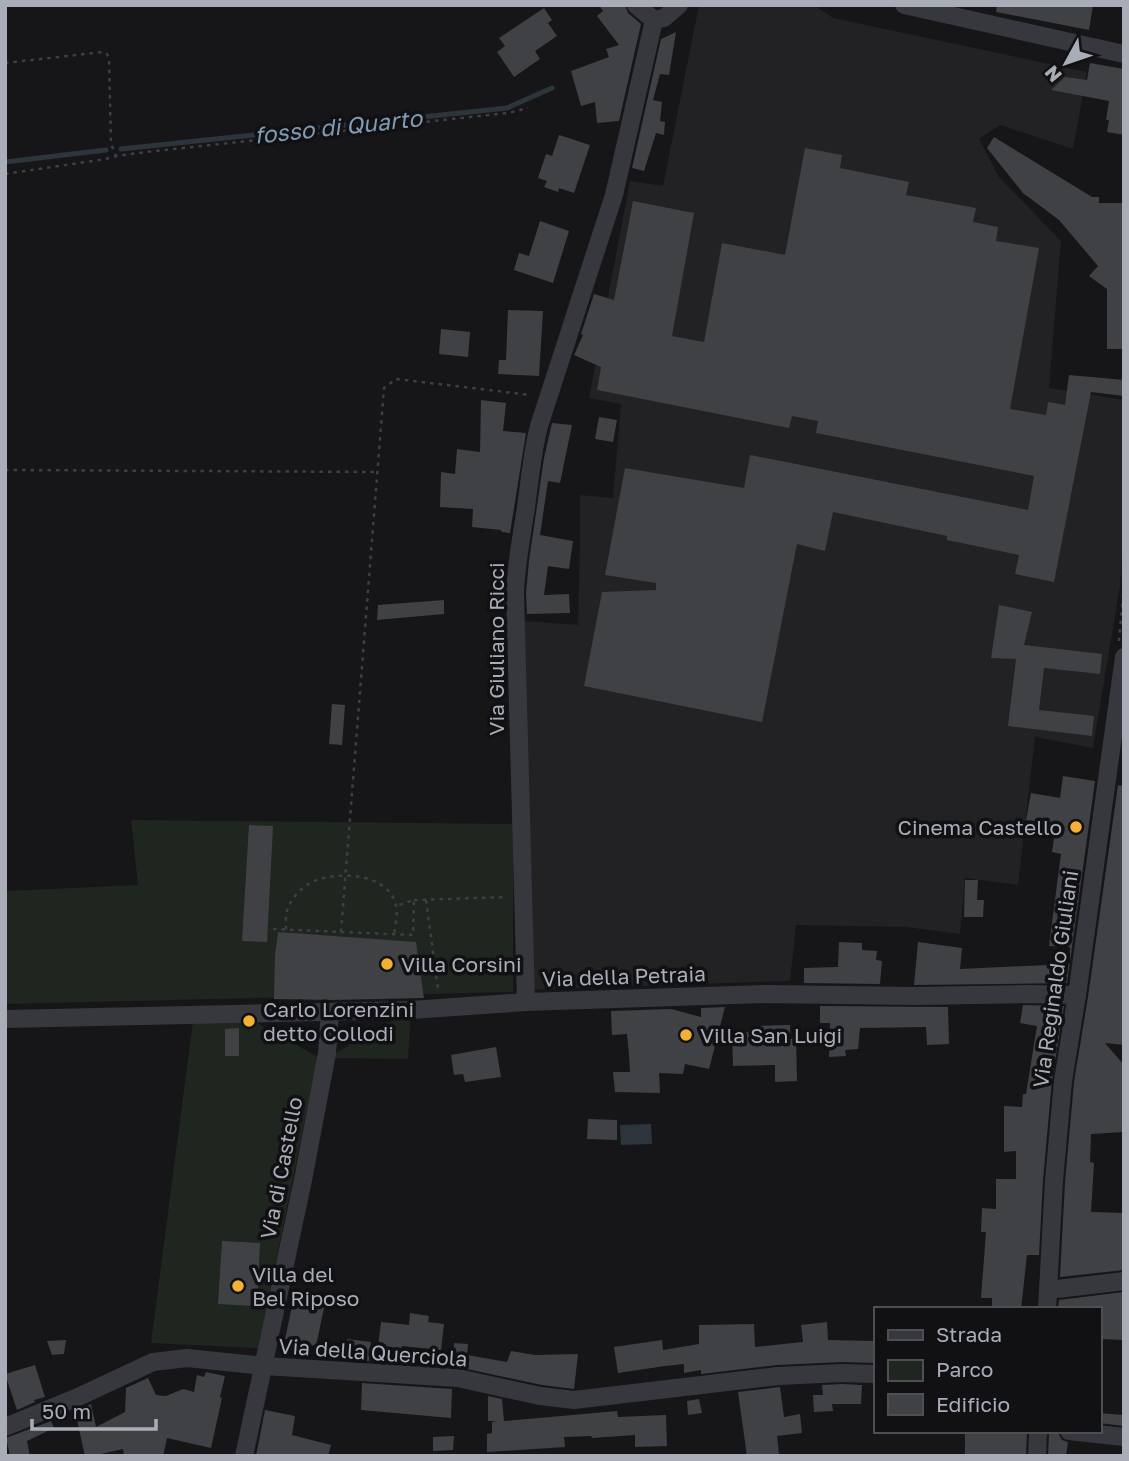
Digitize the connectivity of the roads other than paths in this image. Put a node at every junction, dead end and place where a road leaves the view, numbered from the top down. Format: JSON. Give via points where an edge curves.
{"nodes":[{"id":1,"x":636,"y":5,"type":"edge"},
{"id":2,"x":679,"y":5,"type":"edge"},
{"id":3,"x":904,"y":5,"type":"edge"},
{"id":4,"x":654,"y":20,"type":"junction"},
{"id":5,"x":1124,"y":54,"type":"edge"},
{"id":6,"x":1124,"y":657,"type":"edge"},
{"id":7,"x":1077,"y":995,"type":"junction"},
{"id":8,"x":526,"y":1002,"type":"junction"},
{"id":9,"x":330,"y":1012,"type":"junction"},
{"id":10,"x":5,"y":1018,"type":"edge"},
{"id":11,"x":1124,"y":1281,"type":"edge"},
{"id":12,"x":1049,"y":1290,"type":"junction"},
{"id":13,"x":1047,"y":1307,"type":"edge"},
{"id":14,"x":264,"y":1366,"type":"junction"},
{"id":15,"x":874,"y":1374,"type":"edge"},
{"id":16,"x":5,"y":1427,"type":"edge"},
{"id":17,"x":1038,"y":1433,"type":"edge"},
{"id":18,"x":1087,"y":1433,"type":"edge"},
{"id":19,"x":1124,"y":1437,"type":"edge"},
{"id":20,"x":244,"y":1456,"type":"edge"},
{"id":21,"x":1037,"y":1456,"type":"edge"}],
"edges":[{"from":1,"to":4,"type":"street"},
{"from":2,"to":4,"type":"street"},
{"from":3,"to":5,"type":"street"},
{"from":4,"to":8,"type":"street","name":"Via Giuliano Ricci","via":[[614,195],[533,452],[516,568]]},
{"from":6,"to":7,"type":"street","name":"Via Reginaldo Giuliani"},
{"from":7,"to":8,"type":"street","name":"Via della Petraia","via":[[767,994]]},
{"from":7,"to":12,"type":"street","name":"Via Reginaldo Giuliani","via":[[1060,1106]]},
{"from":8,"to":9,"type":"street","name":"Via della Petraia"},
{"from":9,"to":10,"type":"street","name":"Via della Petraia"},
{"from":9,"to":14,"type":"street","name":"Via di Castello","via":[[327,1053]]},
{"from":11,"to":12,"type":"street"},
{"from":12,"to":13,"type":"street","name":"Via Reginaldo Giuliani"},
{"from":14,"to":15,"type":"street","name":"Via della Querciola","via":[[458,1378],[574,1400],[778,1376]]},
{"from":14,"to":16,"type":"street","name":"Via della Querciola","via":[[187,1358],[153,1362]]},
{"from":14,"to":20,"type":"street","name":"Via di Castello"},
{"from":17,"to":21,"type":"street"},
{"from":18,"to":19,"type":"street"}]}
